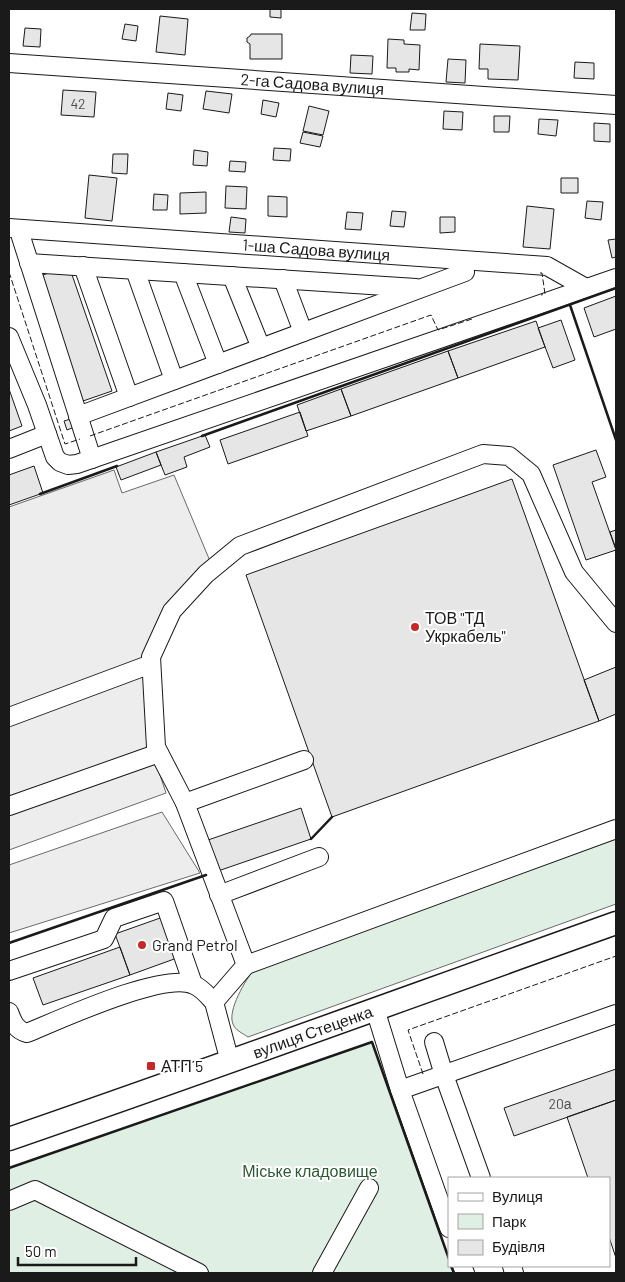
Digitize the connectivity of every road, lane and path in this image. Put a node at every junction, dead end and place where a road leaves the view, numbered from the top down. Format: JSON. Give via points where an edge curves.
{"nodes":[{"id":1,"x":9,"y":63,"type":"edge"},
{"id":2,"x":616,"y":105,"type":"edge"},
{"id":3,"x":15,"y":229,"type":"edge"},
{"id":4,"x":29,"y":263,"type":"junction"},
{"id":5,"x":83,"y":266,"type":"junction"},
{"id":6,"x":135,"y":270,"type":"junction"},
{"id":7,"x":465,"y":272,"type":"dead end"},
{"id":8,"x":183,"y":273,"type":"junction"},
{"id":9,"x":232,"y":276,"type":"junction"},
{"id":10,"x":616,"y":278,"type":"edge"},
{"id":11,"x":283,"y":279,"type":"junction"},
{"id":12,"x":422,"y":288,"type":"junction"},
{"id":13,"x":586,"y":288,"type":"junction"},
{"id":14,"x":303,"y":332,"type":"junction"},
{"id":15,"x":9,"y":337,"type":"edge"},
{"id":16,"x":261,"y":348,"type":"junction"},
{"id":17,"x":218,"y":364,"type":"junction"},
{"id":18,"x":174,"y":380,"type":"junction"},
{"id":19,"x":129,"y":397,"type":"junction"},
{"id":20,"x":78,"y":416,"type":"junction"},
{"id":21,"x":47,"y":434,"type":"junction"},
{"id":22,"x":9,"y":449,"type":"edge"},
{"id":23,"x":85,"y":462,"type":"junction"},
{"id":24,"x":616,"y":623,"type":"edge"},
{"id":25,"x":151,"y":664,"type":"junction"},
{"id":26,"x":9,"y":717,"type":"edge"},
{"id":27,"x":159,"y":753,"type":"junction"},
{"id":28,"x":304,"y":760,"type":"dead end"},
{"id":29,"x":186,"y":803,"type":"junction"},
{"id":30,"x":9,"y":806,"type":"edge"},
{"id":31,"x":616,"y":829,"type":"edge"},
{"id":32,"x":319,"y":857,"type":"dead end"},
{"id":33,"x":219,"y":895,"type":"junction"},
{"id":34,"x":616,"y":923,"type":"edge"},
{"id":35,"x":246,"y":965,"type":"junction"},
{"id":36,"x":9,"y":972,"type":"edge"},
{"id":37,"x":193,"y":984,"type":"junction"},
{"id":38,"x":214,"y":1002,"type":"junction"},
{"id":39,"x":375,"y":1009,"type":"junction"},
{"id":40,"x":9,"y":1012,"type":"edge"},
{"id":41,"x":616,"y":1014,"type":"edge"},
{"id":42,"x":434,"y":1042,"type":"dead end"},
{"id":43,"x":230,"y":1062,"type":"junction"},
{"id":44,"x":444,"y":1075,"type":"junction"},
{"id":45,"x":400,"y":1090,"type":"junction"},
{"id":46,"x":9,"y":1139,"type":"edge"},
{"id":47,"x":481,"y":1177,"type":"edge"},
{"id":48,"x":369,"y":1188,"type":"dead end"},
{"id":49,"x":9,"y":1201,"type":"edge"},
{"id":50,"x":448,"y":1225,"type":"edge"},
{"id":51,"x":199,"y":1273,"type":"edge"},
{"id":52,"x":322,"y":1273,"type":"edge"}],
"edges":[{"from":1,"to":2,"type":"street","name":"2-га Садова вулиця"},
{"from":3,"to":4,"type":"street","via":[[21,237]]},
{"from":3,"to":13,"type":"street","name":"1-ша Садова вулиця","via":[[546,266]]},
{"from":4,"to":5,"type":"street"},
{"from":4,"to":20,"type":"street"},
{"from":5,"to":6,"type":"street"},
{"from":5,"to":19,"type":"street"},
{"from":6,"to":8,"type":"street"},
{"from":6,"to":18,"type":"street"},
{"from":7,"to":12,"type":"street"},
{"from":8,"to":9,"type":"street"},
{"from":8,"to":17,"type":"street"},
{"from":9,"to":11,"type":"street"},
{"from":9,"to":16,"type":"street"},
{"from":10,"to":13,"type":"street"},
{"from":11,"to":12,"type":"street"},
{"from":11,"to":14,"type":"street"},
{"from":12,"to":14,"type":"street"},
{"from":13,"to":23,"type":"street"},
{"from":14,"to":16,"type":"street"},
{"from":15,"to":21,"type":"street"},
{"from":16,"to":17,"type":"street"},
{"from":17,"to":18,"type":"street"},
{"from":18,"to":19,"type":"street"},
{"from":19,"to":20,"type":"street"},
{"from":20,"to":23,"type":"street"},
{"from":21,"to":22,"type":"street"},
{"from":21,"to":23,"type":"street","via":[[57,460],[68,465]]},
{"from":24,"to":25,"type":"street","via":[[574,572],[532,474],[509,456],[483,454],[240,546],[206,574],[172,610],[151,657]]},
{"from":25,"to":26,"type":"street"},
{"from":25,"to":27,"type":"street"},
{"from":27,"to":29,"type":"street"},
{"from":27,"to":30,"type":"street"},
{"from":28,"to":29,"type":"street"},
{"from":29,"to":33,"type":"street"},
{"from":31,"to":35,"type":"street"},
{"from":32,"to":33,"type":"street"},
{"from":33,"to":35,"type":"street"},
{"from":34,"to":39,"type":"main road","name":"вулиця Стеценка"},
{"from":35,"to":38,"type":"street"},
{"from":36,"to":37,"type":"street","via":[[104,939],[114,918],[164,901]]},
{"from":37,"to":38,"type":"street"},
{"from":37,"to":40,"type":"street","via":[[140,988],[27,1033],[19,1031]]},
{"from":38,"to":43,"type":"street"},
{"from":39,"to":43,"type":"main road","name":"вулиця Стеценка"},
{"from":39,"to":45,"type":"street"},
{"from":41,"to":44,"type":"street"},
{"from":42,"to":44,"type":"street"},
{"from":43,"to":46,"type":"main road","name":"вулиця Стеценка"},
{"from":44,"to":45,"type":"street"},
{"from":44,"to":47,"type":"street"},
{"from":45,"to":50,"type":"street"},
{"from":48,"to":52,"type":"street"},
{"from":49,"to":51,"type":"street","via":[[35,1190]]}]}
